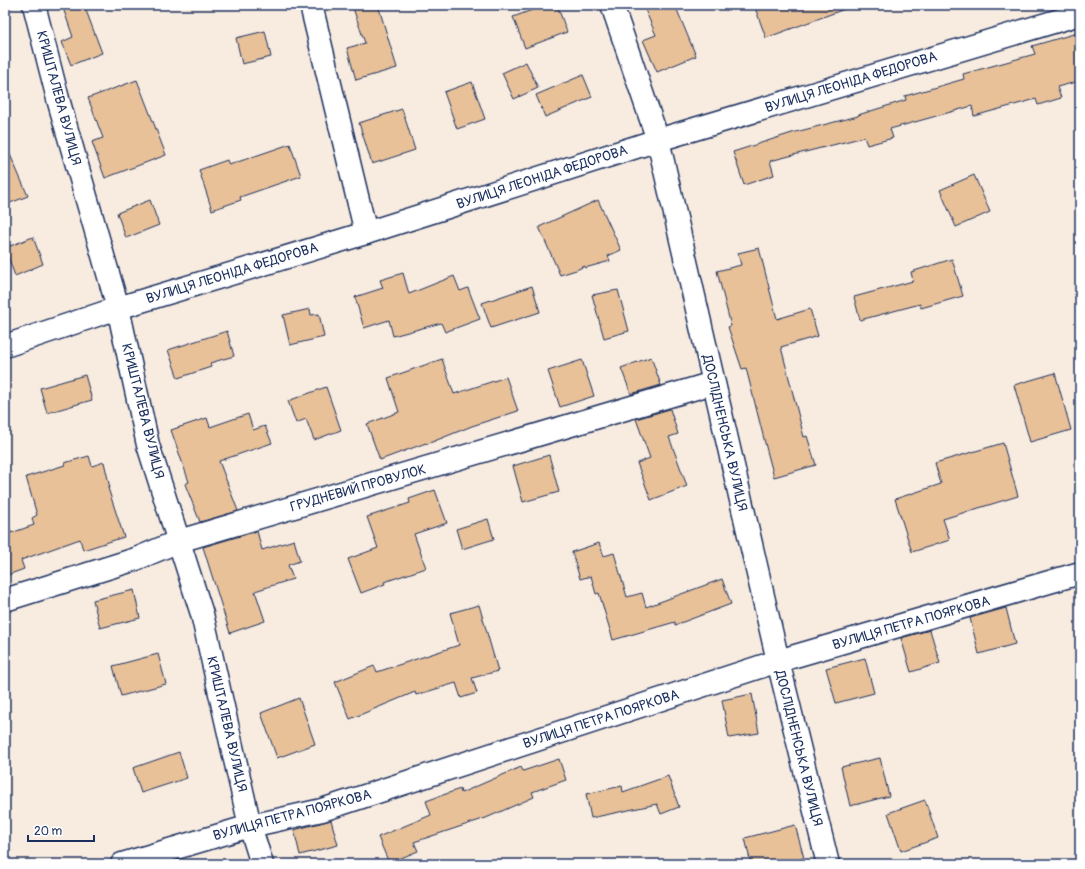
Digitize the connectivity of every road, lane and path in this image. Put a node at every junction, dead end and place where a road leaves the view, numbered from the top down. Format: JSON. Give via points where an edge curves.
{"nodes":[{"id":1,"x":34,"y":5,"type":"edge"},
{"id":2,"x":311,"y":5,"type":"edge"},
{"id":3,"x":612,"y":5,"type":"edge"},
{"id":4,"x":1080,"y":14,"type":"edge"},
{"id":5,"x":658,"y":140,"type":"junction"},
{"id":6,"x":366,"y":233,"type":"junction"},
{"id":7,"x":118,"y":308,"type":"junction"},
{"id":8,"x":5,"y":346,"type":"edge"},
{"id":9,"x":713,"y":383,"type":"junction"},
{"id":10,"x":179,"y":541,"type":"junction"},
{"id":11,"x":1080,"y":573,"type":"edge"},
{"id":12,"x":5,"y":600,"type":"edge"},
{"id":13,"x":778,"y":661,"type":"junction"},
{"id":14,"x":250,"y":826,"type":"junction"},
{"id":15,"x":122,"y":864,"type":"edge"},
{"id":16,"x":262,"y":864,"type":"edge"},
{"id":17,"x":828,"y":864,"type":"edge"}],
"edges":[{"from":1,"to":7,"type":"street","name":"КРИШТАЛЕВА ВУЛИЦЯ"},
{"from":2,"to":6,"type":"street"},
{"from":3,"to":5,"type":"street","name":"ДОСЛІДНЕНСЬКА ВУЛИЦЯ"},
{"from":4,"to":5,"type":"street","name":"ВУЛИЦЯ ЛЕОНІДА ФЕДОРОВА"},
{"from":5,"to":6,"type":"street","name":"ВУЛИЦЯ ЛЕОНІДА ФЕДОРОВА"},
{"from":5,"to":9,"type":"street","name":"ДОСЛІДНЕНСЬКА ВУЛИЦЯ"},
{"from":6,"to":7,"type":"street","name":"ВУЛИЦЯ ЛЕОНІДА ФЕДОРОВА"},
{"from":7,"to":8,"type":"street","name":"ВУЛИЦЯ ЛЕОНІДА ФЕДОРОВА"},
{"from":7,"to":10,"type":"street","name":"КРИШТАЛЕВА ВУЛИЦЯ","via":[[148,445]]},
{"from":9,"to":10,"type":"street","name":"ГРУДНЕВИЙ ПРОВУЛОК"},
{"from":9,"to":13,"type":"street","name":"ДОСЛІДНЕНСЬКА ВУЛИЦЯ"},
{"from":10,"to":12,"type":"street","name":"ГРУДНЕВИЙ ПРОВУЛОК","via":[[136,559]]},
{"from":10,"to":14,"type":"street","name":"КРИШТАЛЕВА ВУЛИЦЯ","via":[[202,614]]},
{"from":11,"to":13,"type":"street","name":"ВУЛИЦЯ ПЕТРА ПОЯРКОВА"},
{"from":13,"to":14,"type":"street","name":"ВУЛИЦЯ ПЕТРА ПОЯРКОВА","via":[[322,810]]},
{"from":13,"to":17,"type":"street","name":"ДОСЛІДНЕНСЬКА ВУЛИЦЯ"},
{"from":14,"to":15,"type":"street","name":"ВУЛИЦЯ ПЕТРА ПОЯРКОВА"},
{"from":14,"to":16,"type":"street","name":"КРИШТАЛЕВА ВУЛИЦЯ"}]}
